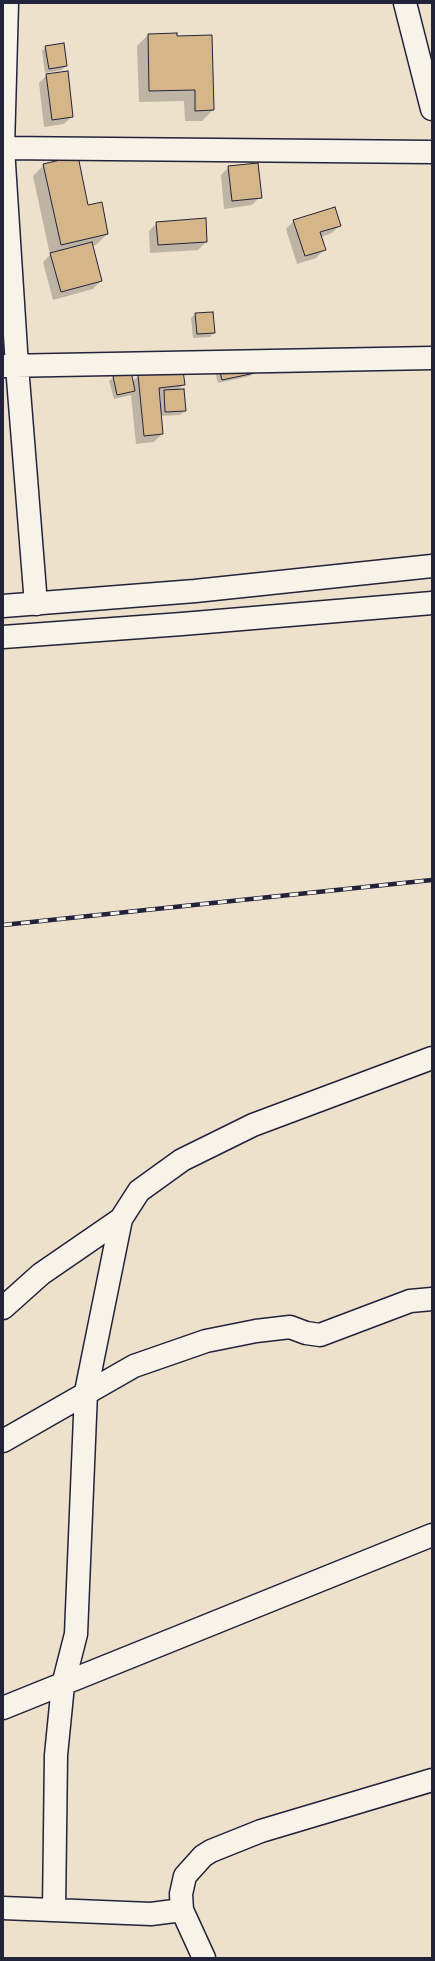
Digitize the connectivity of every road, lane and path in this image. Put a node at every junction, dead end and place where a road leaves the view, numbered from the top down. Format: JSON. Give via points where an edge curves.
{"nodes":[{"id":1,"x":7,"y":3,"type":"edge"},
{"id":2,"x":405,"y":3,"type":"edge"},
{"id":3,"x":432,"y":109,"type":"edge"},
{"id":4,"x":3,"y":148,"type":"edge"},
{"id":5,"x":432,"y":152,"type":"edge"},
{"id":6,"x":432,"y":358,"type":"edge"},
{"id":7,"x":10,"y":366,"type":"edge"},
{"id":8,"x":432,"y":566,"type":"edge"},
{"id":9,"x":432,"y":603,"type":"edge"},
{"id":10,"x":36,"y":604,"type":"junction"},
{"id":11,"x":3,"y":606,"type":"edge"},
{"id":12,"x":3,"y":637,"type":"edge"},
{"id":13,"x":432,"y":1058,"type":"edge"},
{"id":14,"x":121,"y":1219,"type":"junction"},
{"id":15,"x":432,"y":1299,"type":"edge"},
{"id":16,"x":3,"y":1308,"type":"edge"},
{"id":17,"x":86,"y":1392,"type":"junction"},
{"id":18,"x":3,"y":1441,"type":"edge"},
{"id":19,"x":432,"y":1535,"type":"edge"},
{"id":20,"x":63,"y":1685,"type":"junction"},
{"id":21,"x":3,"y":1708,"type":"edge"},
{"id":22,"x":432,"y":1780,"type":"edge"},
{"id":23,"x":3,"y":1908,"type":"edge"},
{"id":24,"x":54,"y":1910,"type":"junction"},
{"id":25,"x":182,"y":1910,"type":"junction"},
{"id":26,"x":204,"y":1958,"type":"edge"}],
"edges":[{"from":1,"to":4,"type":"street"},
{"from":2,"to":3,"type":"street"},
{"from":4,"to":5,"type":"street"},
{"from":4,"to":7,"type":"street"},
{"from":6,"to":7,"type":"street"},
{"from":7,"to":10,"type":"street"},
{"from":8,"to":10,"type":"street","via":[[196,591]]},
{"from":9,"to":12,"type":"street"},
{"from":10,"to":11,"type":"street"},
{"from":13,"to":14,"type":"street","via":[[253,1125],[182,1160],[139,1191]]},
{"from":14,"to":16,"type":"street","via":[[41,1274]]},
{"from":14,"to":17,"type":"street"},
{"from":15,"to":17,"type":"street","via":[[410,1301],[320,1335],[290,1327],[206,1341],[134,1366]]},
{"from":17,"to":18,"type":"street"},
{"from":17,"to":20,"type":"street","via":[[76,1634]]},
{"from":19,"to":20,"type":"street"},
{"from":20,"to":21,"type":"street"},
{"from":20,"to":24,"type":"street","via":[[56,1755]]},
{"from":22,"to":25,"type":"street","via":[[261,1831],[211,1850],[185,1876],[181,1894]]},
{"from":23,"to":24,"type":"street"},
{"from":24,"to":25,"type":"street","via":[[151,1914]]},
{"from":25,"to":26,"type":"street"}]}
